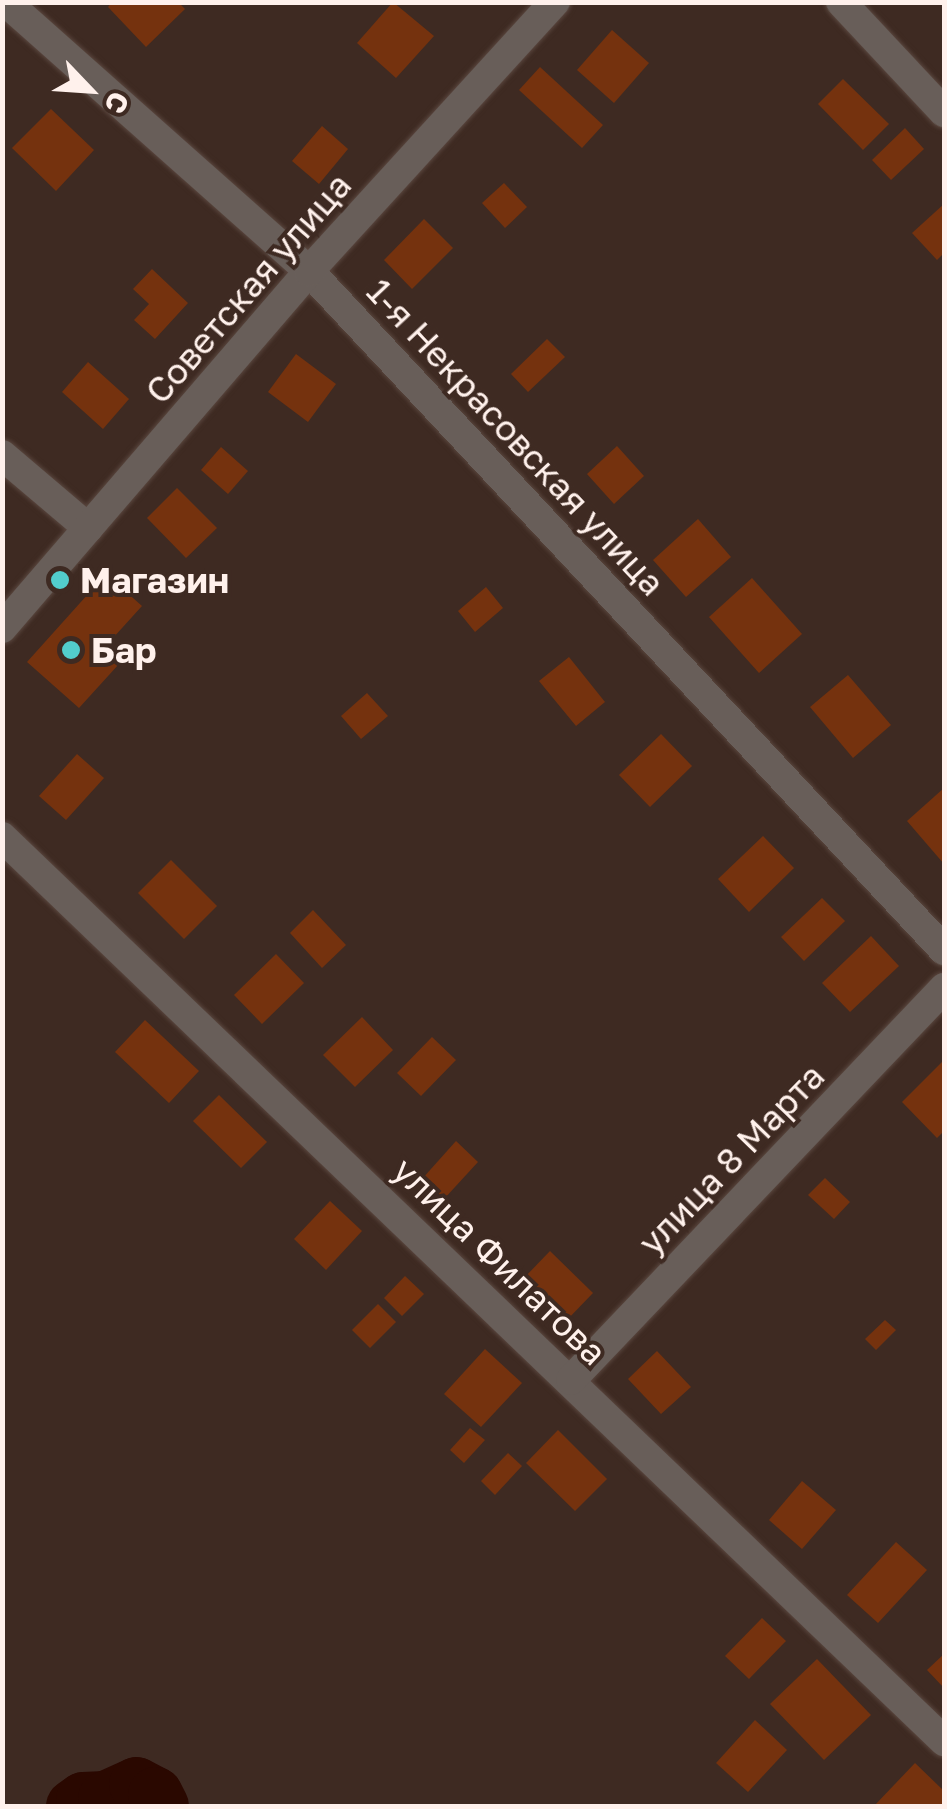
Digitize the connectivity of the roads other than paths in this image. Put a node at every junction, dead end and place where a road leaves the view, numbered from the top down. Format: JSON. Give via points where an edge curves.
{"nodes":[{"id":1,"x":6,"y":2,"type":"edge"},
{"id":2,"x":554,"y":2,"type":"edge"},
{"id":3,"x":840,"y":2,"type":"edge"},
{"id":4,"x":944,"y":112,"type":"edge"},
{"id":5,"x":309,"y":271,"type":"junction"},
{"id":6,"x":2,"y":455,"type":"edge"},
{"id":7,"x":88,"y":528,"type":"junction"},
{"id":8,"x":2,"y":628,"type":"edge"},
{"id":9,"x":2,"y":836,"type":"edge"},
{"id":10,"x":944,"y":950,"type":"edge"},
{"id":11,"x":944,"y":988,"type":"edge"},
{"id":12,"x":571,"y":1380,"type":"junction"},
{"id":13,"x":944,"y":1741,"type":"edge"}],
"edges":[{"from":1,"to":5,"type":"street","name":"1-я Некрасовская улица"},
{"from":2,"to":5,"type":"street","name":"Советская улица"},
{"from":3,"to":4,"type":"street"},
{"from":5,"to":7,"type":"street","name":"Советская улица"},
{"from":5,"to":10,"type":"street","name":"1-я Некрасовская улица"},
{"from":6,"to":7,"type":"street"},
{"from":7,"to":8,"type":"street","name":"Советская улица"},
{"from":9,"to":12,"type":"street","name":"улица Филатова"},
{"from":11,"to":12,"type":"street","name":"улица 8 Марта"},
{"from":12,"to":13,"type":"street","name":"улица Филатова"}]}
